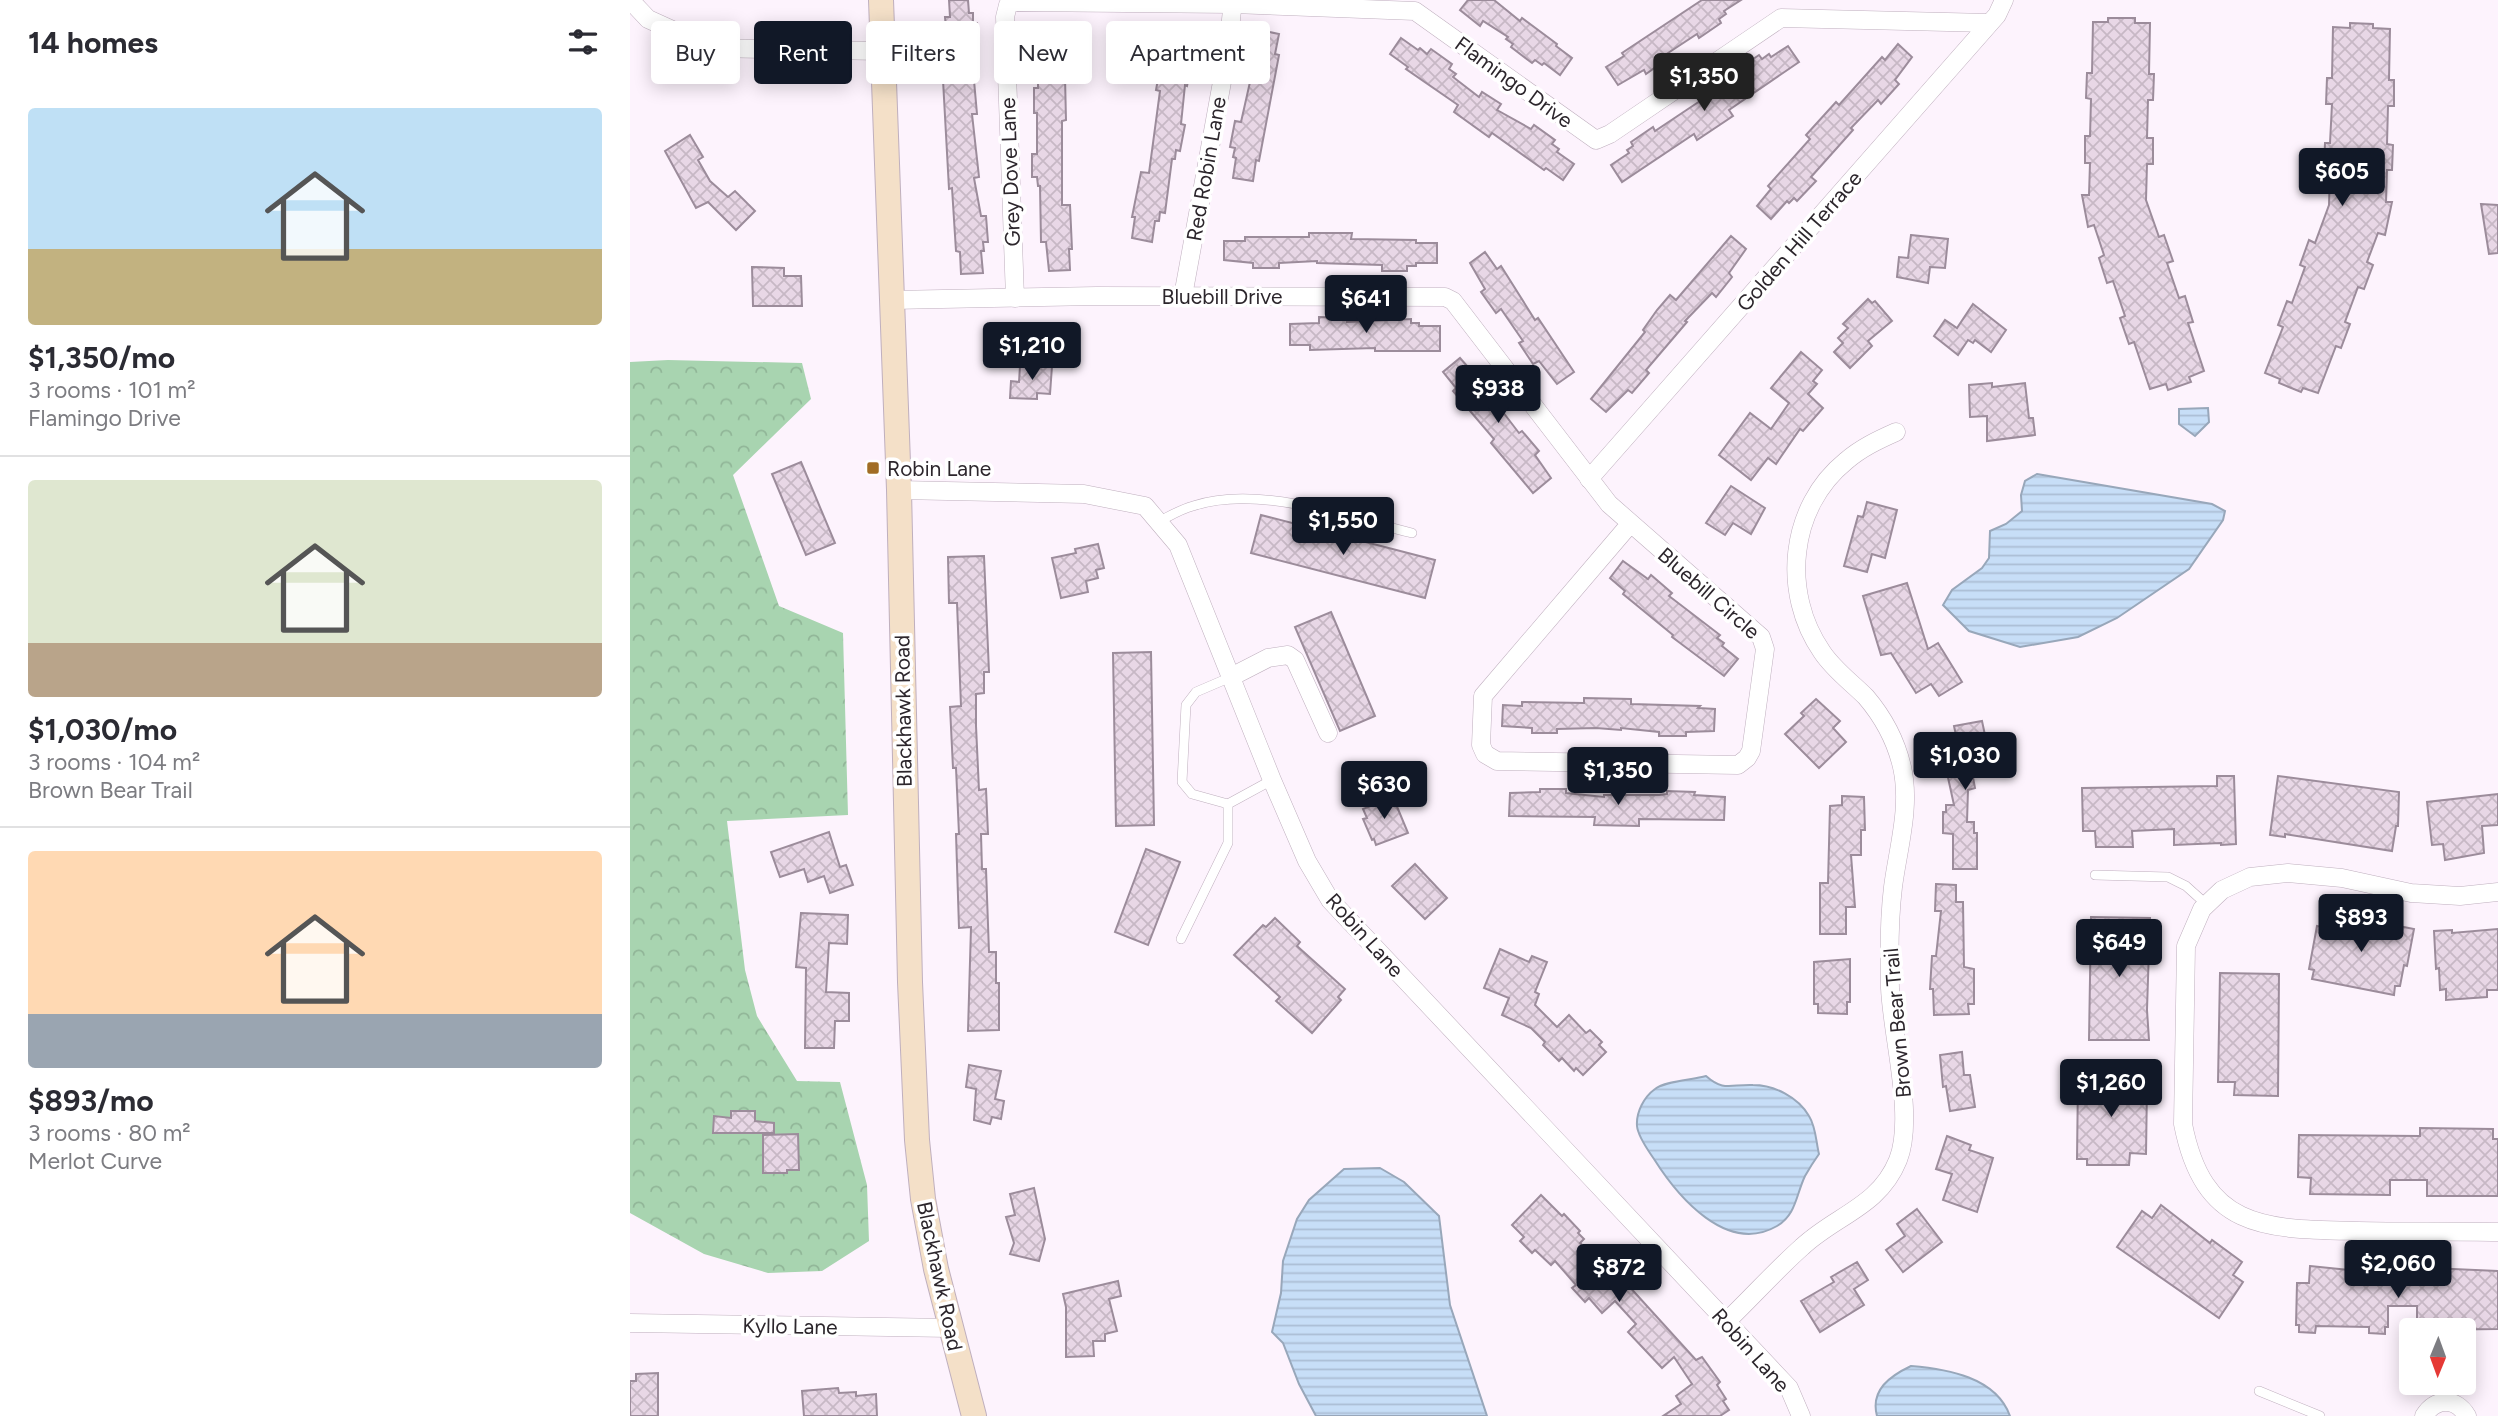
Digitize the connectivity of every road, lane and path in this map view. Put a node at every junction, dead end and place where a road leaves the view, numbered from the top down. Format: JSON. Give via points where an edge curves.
{"nodes":[{"id":1,"x":630,"y":0,"type":"edge"},
{"id":2,"x":881,"y":0,"type":"edge"},
{"id":3,"x":2004,"y":0,"type":"edge"},
{"id":4,"x":1233,"y":2,"type":"edge"},
{"id":5,"x":1008,"y":5,"type":"joint"},
{"id":6,"x":882,"y":21,"type":"edge"},
{"id":7,"x":1989,"y":23,"type":"junction"},
{"id":8,"x":866,"y":51,"type":"edge"},
{"id":9,"x":884,"y":84,"type":"edge"},
{"id":10,"x":1183,"y":296,"type":"junction"},
{"id":11,"x":1015,"y":298,"type":"junction"},
{"id":12,"x":892,"y":300,"type":"junction"},
{"id":13,"x":1896,"y":432,"type":"dead end"},
{"id":14,"x":1589,"y":479,"type":"junction"},
{"id":15,"x":899,"y":491,"type":"junction"},
{"id":16,"x":1158,"y":522,"type":"junction"},
{"id":17,"x":1630,"y":524,"type":"junction"},
{"id":18,"x":1412,"y":533,"type":"dead end"},
{"id":19,"x":1231,"y":677,"type":"junction"},
{"id":20,"x":1328,"y":733,"type":"dead end"},
{"id":21,"x":1272,"y":780,"type":"junction"},
{"id":22,"x":1228,"y":804,"type":"junction"},
{"id":23,"x":2095,"y":875,"type":"dead end"},
{"id":24,"x":2498,"y":892,"type":"edge"},
{"id":25,"x":2206,"y":904,"type":"junction"},
{"id":26,"x":1181,"y":939,"type":"dead end"},
{"id":27,"x":2498,"y":1232,"type":"edge"},
{"id":28,"x":1727,"y":1321,"type":"junction"},
{"id":29,"x":630,"y":1323,"type":"edge"},
{"id":30,"x":950,"y":1328,"type":"junction"},
{"id":31,"x":2259,"y":1391,"type":"dead end"},
{"id":32,"x":974,"y":1416,"type":"edge"},
{"id":33,"x":1801,"y":1416,"type":"edge"},
{"id":34,"x":2320,"y":1416,"type":"edge"},
{"id":35,"x":2424,"y":1416,"type":"edge"},
{"id":36,"x":2467,"y":1416,"type":"edge"}],
"edges":[{"from":1,"to":8,"type":"street","via":[[648,19],[712,48]]},
{"from":2,"to":6,"type":"street","name":"Blackhawk Road"},
{"from":3,"to":7,"type":"street","name":"Golden Hill Terrace"},
{"from":4,"to":5,"type":"street","name":"Flamingo Drive"},
{"from":4,"to":7,"type":"street","name":"Flamingo Drive","via":[[1415,11],[1596,140],[1781,18]]},
{"from":4,"to":10,"type":"street","name":"Red Robin Lane"},
{"from":5,"to":11,"type":"street","name":"Grey Dove Lane"},
{"from":7,"to":14,"type":"street","name":"Golden Hill Terrace"},
{"from":9,"to":12,"type":"street","name":"Blackhawk Road"},
{"from":10,"to":11,"type":"street","name":"Bluebill Drive"},
{"from":10,"to":14,"type":"street","name":"Bluebill Drive","via":[[1445,297],[1463,312]]},
{"from":11,"to":12,"type":"street","name":"Bluebill Drive"},
{"from":12,"to":15,"type":"street","name":"Blackhawk Road"},
{"from":13,"to":28,"type":"street","name":"Brown Bear Trail","via":[[1845,461],[1821,487],[1800,533],[1796,570],[1799,602],[1814,640],[1834,668],[1878,712],[1902,768],[1905,806],[1893,890],[1890,989],[1904,1111],[1903,1143],[1892,1172],[1874,1197],[1801,1247]]},
{"from":14,"to":17,"type":"street","name":"Bluebill Circle"},
{"from":15,"to":16,"type":"street","name":"Robin Lane","via":[[1084,494],[1145,506]]},
{"from":15,"to":30,"type":"street","name":"Blackhawk Road","via":[[917,1140],[931,1245]]},
{"from":16,"to":18,"type":"lane","via":[[1194,505],[1233,498],[1270,499]]},
{"from":16,"to":19,"type":"street","name":"Robin Lane","via":[[1178,545]]},
{"from":17,"to":17,"type":"street","name":"Bluebill Circle","via":[[1761,636],[1764,656],[1747,758],[1731,766],[1507,762],[1485,754],[1481,703],[1486,691]]},
{"from":19,"to":20,"type":"street","via":[[1268,658],[1288,655],[1295,660]]},
{"from":19,"to":21,"type":"street","name":"Robin Lane"},
{"from":19,"to":22,"type":"lane","via":[[1196,692],[1186,705],[1182,782],[1192,794]]},
{"from":21,"to":22,"type":"lane"},
{"from":21,"to":28,"type":"street","name":"Robin Lane","via":[[1307,861],[1330,900]]},
{"from":22,"to":26,"type":"lane","via":[[1228,843]]},
{"from":23,"to":25,"type":"lane","via":[[2168,877]]},
{"from":24,"to":25,"type":"street","via":[[2434,895],[2307,873],[2277,874],[2250,877]]},
{"from":25,"to":27,"type":"street","via":[[2186,946],[2183,1124],[2189,1152],[2211,1192],[2245,1219],[2276,1227]]},
{"from":28,"to":33,"type":"street","name":"Robin Lane","via":[[1789,1388]]},
{"from":29,"to":30,"type":"street","name":"Kyllo Lane"},
{"from":30,"to":32,"type":"street","name":"Blackhawk Road"},
{"from":31,"to":34,"type":"lane"},
{"from":35,"to":36,"type":"street","via":[[2434,1405],[2445,1402],[2460,1407]]}]}
